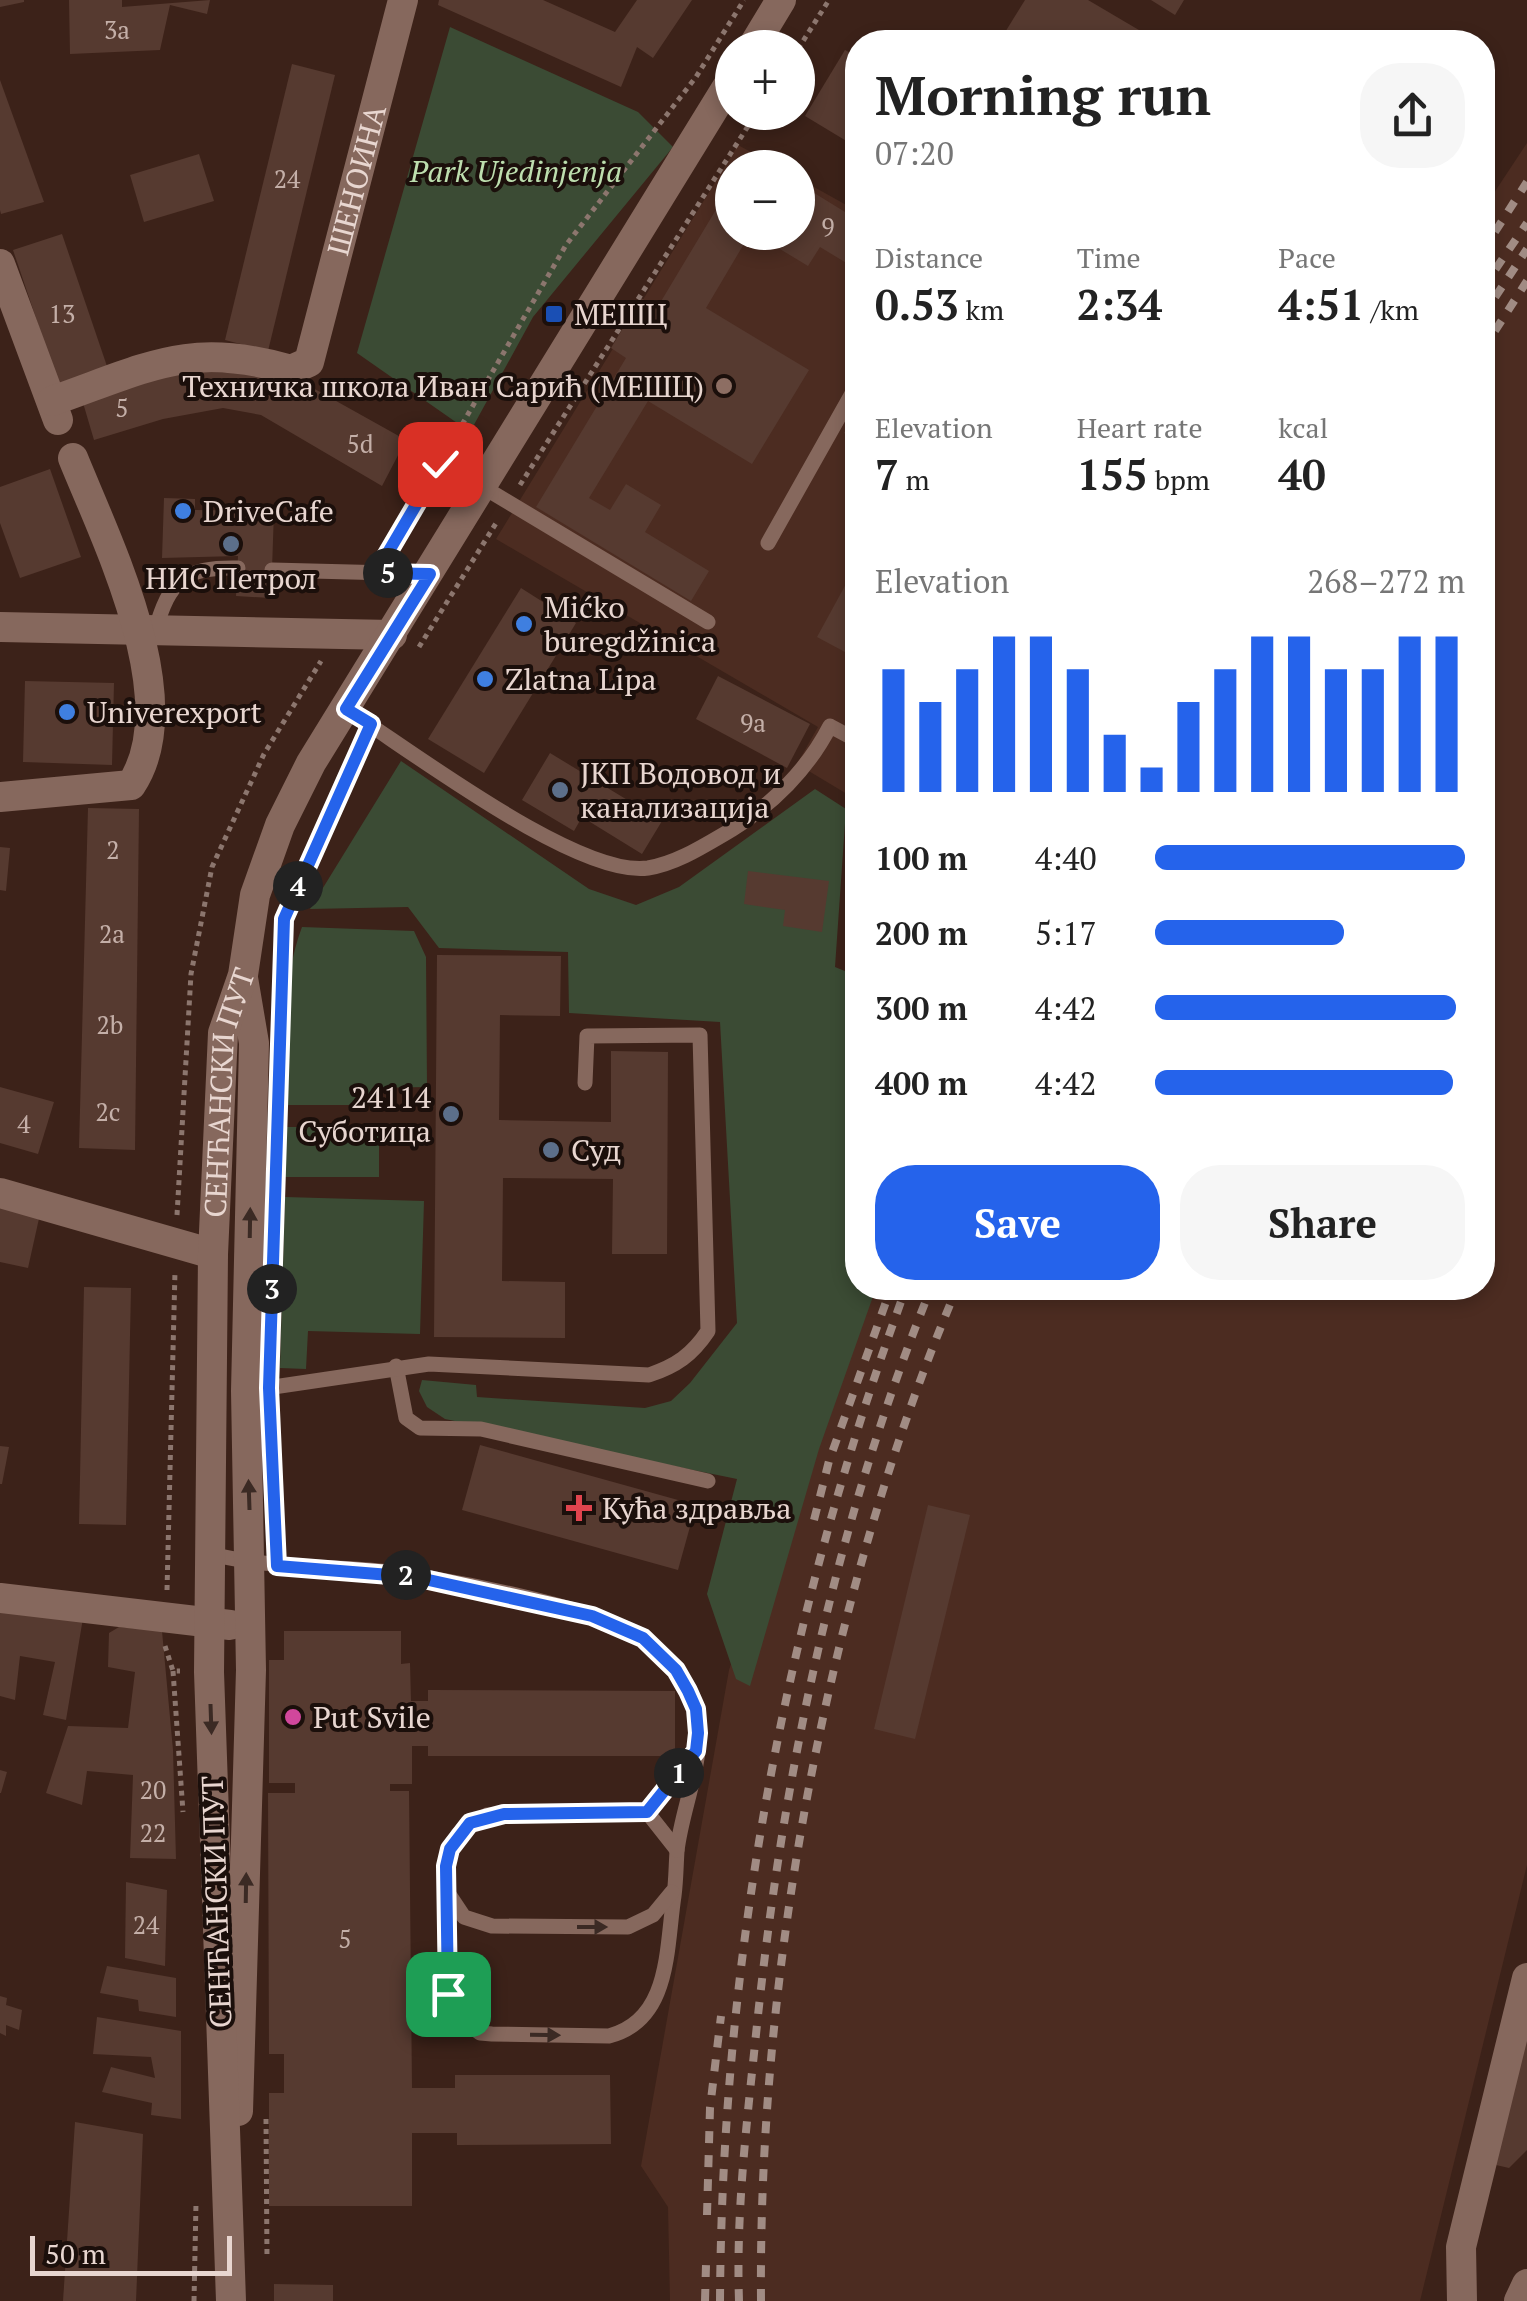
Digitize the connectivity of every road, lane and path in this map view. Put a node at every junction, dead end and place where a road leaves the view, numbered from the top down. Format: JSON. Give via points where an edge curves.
{"nodes":[{"id":1,"x":404,"y":0,"type":"edge"},
{"id":2,"x":744,"y":0,"type":"edge"},
{"id":3,"x":781,"y":0,"type":"edge"},
{"id":4,"x":829,"y":0,"type":"edge"},
{"id":5,"x":763,"y":30,"type":"edge"},
{"id":6,"x":810,"y":30,"type":"edge"},
{"id":7,"x":715,"y":109,"type":"edge"},
{"id":8,"x":745,"y":130,"type":"edge"},
{"id":9,"x":0,"y":264,"type":"edge"},
{"id":10,"x":845,"y":406,"type":"edge"},
{"id":11,"x":73,"y":458,"type":"dead end"},
{"id":12,"x":496,"y":495,"type":"junction"},
{"id":13,"x":768,"y":543,"type":"dead end"},
{"id":14,"x":238,"y":568,"type":"dead end"},
{"id":15,"x":272,"y":570,"type":"dead end"},
{"id":16,"x":376,"y":573,"type":"junction"},
{"id":17,"x":430,"y":574,"type":"junction"},
{"id":18,"x":708,"y":622,"type":"dead end"},
{"id":19,"x":0,"y":627,"type":"edge"},
{"id":20,"x":148,"y":631,"type":"junction"},
{"id":21,"x":338,"y":635,"type":"junction"},
{"id":22,"x":392,"y":635,"type":"junction"},
{"id":23,"x":410,"y":661,"type":"dead end"},
{"id":24,"x":358,"y":717,"type":"junction"},
{"id":25,"x":845,"y":734,"type":"edge"},
{"id":26,"x":0,"y":797,"type":"edge"},
{"id":27,"x":243,"y":975,"type":"junction"},
{"id":28,"x":280,"y":1036,"type":"dead end"},
{"id":29,"x":585,"y":1083,"type":"dead end"},
{"id":30,"x":0,"y":1193,"type":"edge"},
{"id":31,"x":176,"y":1243,"type":"junction"},
{"id":32,"x":213,"y":1254,"type":"junction"},
{"id":33,"x":396,"y":1366,"type":"junction"},
{"id":34,"x":246,"y":1391,"type":"junction"},
{"id":35,"x":708,"y":1481,"type":"dead end"},
{"id":36,"x":211,"y":1554,"type":"junction"},
{"id":37,"x":251,"y":1564,"type":"junction"},
{"id":38,"x":0,"y":1598,"type":"edge"},
{"id":39,"x":166,"y":1617,"type":"junction"},
{"id":40,"x":211,"y":1622,"type":"junction"},
{"id":41,"x":251,"y":1628,"type":"junction"},
{"id":42,"x":210,"y":1672,"type":"junction"},
{"id":43,"x":696,"y":1751,"type":"junction"},
{"id":44,"x":647,"y":1812,"type":"junction"},
{"id":45,"x":677,"y":1850,"type":"junction"},
{"id":46,"x":446,"y":1885,"type":"junction"},
{"id":47,"x":675,"y":1886,"type":"junction"},
{"id":48,"x":1527,"y":1978,"type":"edge"},
{"id":49,"x":266,"y":2100,"type":"dead end"},
{"id":50,"x":197,"y":2186,"type":"dead end"},
{"id":51,"x":230,"y":2194,"type":"junction"},
{"id":52,"x":267,"y":2259,"type":"dead end"},
{"id":53,"x":1527,"y":2284,"type":"edge"},
{"id":54,"x":194,"y":2301,"type":"edge"},
{"id":55,"x":231,"y":2301,"type":"edge"},
{"id":56,"x":1462,"y":2301,"type":"edge"},
{"id":57,"x":1518,"y":2301,"type":"edge"}],
"edges":[{"from":1,"to":9,"type":"main road","name":"ШЕНОИНА","via":[[309,362],[291,370],[252,359],[182,356],[55,410]]},
{"from":2,"to":16,"type":"path","via":[[696,77],[566,244]]},
{"from":3,"to":5,"type":"main road"},
{"from":4,"to":6,"type":"path"},
{"from":7,"to":12,"type":"main road"},
{"from":8,"to":12,"type":"path"},
{"from":10,"to":13,"type":"lane"},
{"from":11,"to":20,"type":"main road"},
{"from":12,"to":17,"type":"main road"},
{"from":12,"to":18,"type":"lane"},
{"from":12,"to":23,"type":"path"},
{"from":14,"to":20,"type":"lane","via":[[207,568],[180,579]]},
{"from":15,"to":16,"type":"lane"},
{"from":16,"to":17,"type":"lane"},
{"from":17,"to":22,"type":"main road"},
{"from":19,"to":20,"type":"main road"},
{"from":20,"to":21,"type":"main road"},
{"from":20,"to":26,"type":"main road","via":[[150,734],[146,762],[131,785]]},
{"from":21,"to":22,"type":"main road"},
{"from":21,"to":31,"type":"path","via":[[264,754],[212,867],[191,974]]},
{"from":22,"to":24,"type":"main road"},
{"from":24,"to":25,"type":"lane","via":[[567,850],[645,869],[697,850],[742,823],[782,791],[830,726]]},
{"from":24,"to":27,"type":"main road","via":[[311,763],[280,825],[256,895]]},
{"from":24,"to":28,"type":"path","via":[[284,919]]},
{"from":27,"to":32,"type":"main road","name":"СЕНЋАНСКИ ПУТ","via":[[222,1033]]},
{"from":34,"to":27,"type":"main road","name":"СЕНЋАНСКИ ПУТ","one_way":true,"via":[[254,1043]]},
{"from":29,"to":33,"type":"lane","via":[[587,1036],[700,1035],[708,1330],[696,1350],[676,1366],[625,1377]]},
{"from":30,"to":31,"type":"main road"},
{"from":31,"to":32,"type":"main road"},
{"from":31,"to":39,"type":"path"},
{"from":32,"to":36,"type":"main road","name":"СЕНЋАНСКИ ПУТ"},
{"from":33,"to":34,"type":"lane"},
{"from":33,"to":35,"type":"lane","via":[[406,1418],[420,1428],[481,1429]]},
{"from":37,"to":34,"type":"main road","name":"СЕНЋАНСКИ ПУТ","one_way":true},
{"from":36,"to":37,"type":"lane"},
{"from":36,"to":40,"type":"main road","name":"СЕНЋАНСКИ ПУТ"},
{"from":37,"to":41,"type":"main road","name":"СЕНЋАНСКИ ПУТ"},
{"from":37,"to":43,"type":"lane","via":[[415,1577],[618,1626],[643,1638],[676,1670],[696,1709]]},
{"from":38,"to":39,"type":"main road"},
{"from":39,"to":40,"type":"main road"},
{"from":39,"to":42,"type":"path","via":[[173,1671]]},
{"from":40,"to":41,"type":"main road"},
{"from":40,"to":42,"type":"main road","name":"СЕНЋАНСКИ ПУТ"},
{"from":51,"to":41,"type":"main road","name":"СЕНЋАНСКИ ПУТ","one_way":true,"via":[[242,2068]]},
{"from":42,"to":51,"type":"main road","name":"СЕНЋАНСКИ ПУТ","one_way":true},
{"from":43,"to":44,"type":"lane"},
{"from":43,"to":45,"type":"lane"},
{"from":44,"to":45,"type":"lane"},
{"from":44,"to":46,"type":"lane","via":[[487,1816],[458,1834]]},
{"from":45,"to":47,"type":"lane"},
{"from":46,"to":47,"type":"lane","one_way":true,"via":[[464,1917],[512,1926],[628,1926],[654,1914]]},
{"from":46,"to":47,"type":"lane","one_way":true,"via":[[448,1994],[468,2026],[492,2034],[609,2036],[635,2025],[658,1999]]},
{"from":48,"to":56,"type":"main road","via":[[1461,2247]]},
{"from":49,"to":52,"type":"path"},
{"from":50,"to":54,"type":"path"},
{"from":51,"to":55,"type":"main road","name":"СЕНЋАНСКИ ПУТ"},
{"from":53,"to":57,"type":"main road"}]}
